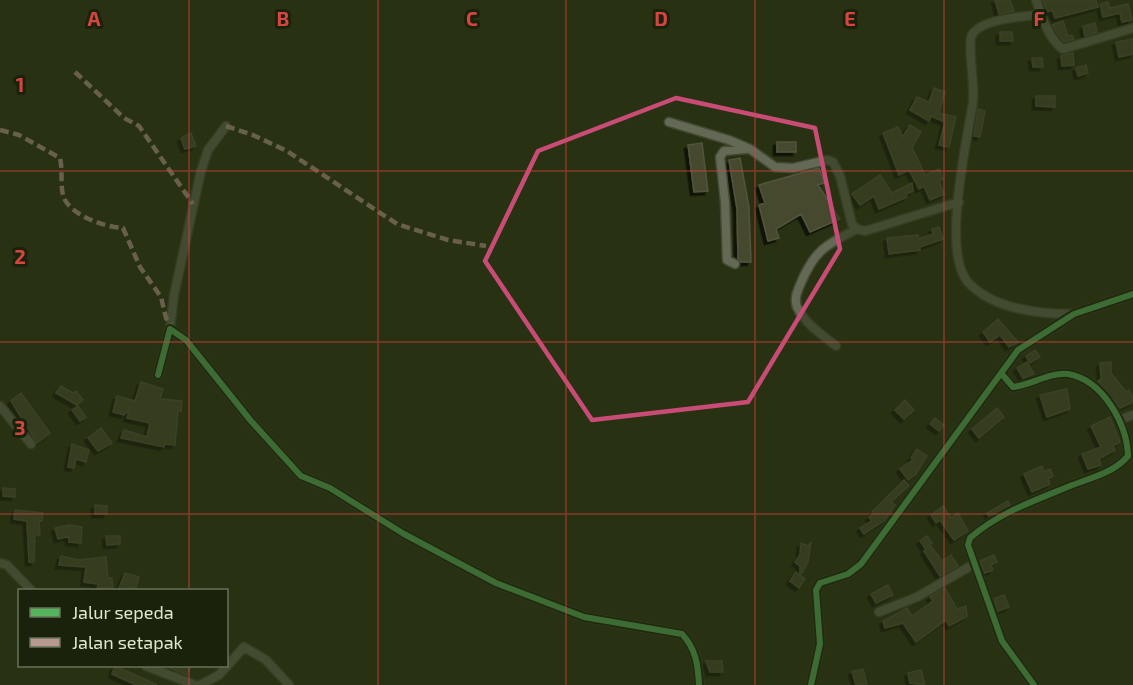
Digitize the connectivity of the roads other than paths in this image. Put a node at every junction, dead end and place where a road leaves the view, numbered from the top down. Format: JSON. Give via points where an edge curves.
{"nodes":[{"id":1,"x":1036,"y":0,"type":"edge"},
{"id":2,"x":1040,"y":15,"type":"junction"},
{"id":3,"x":1133,"y":28,"type":"edge"},
{"id":4,"x":669,"y":122,"type":"dead end"},
{"id":5,"x":226,"y":126,"type":"dead end"},
{"id":6,"x":750,"y":149,"type":"junction"},
{"id":7,"x":959,"y":202,"type":"junction"},
{"id":8,"x":857,"y":229,"type":"junction"},
{"id":9,"x":735,"y":264,"type":"dead end"},
{"id":10,"x":1133,"y":294,"type":"edge"},
{"id":11,"x":1074,"y":314,"type":"junction"},
{"id":12,"x":170,"y":329,"type":"junction"},
{"id":13,"x":836,"y":346,"type":"dead end"},
{"id":14,"x":1000,"y":373,"type":"junction"},
{"id":15,"x":158,"y":375,"type":"dead end"},
{"id":16,"x":0,"y":405,"type":"edge"},
{"id":17,"x":1133,"y":415,"type":"edge"},
{"id":18,"x":1119,"y":420,"type":"junction"},
{"id":19,"x":31,"y":444,"type":"dead end"},
{"id":20,"x":0,"y":563,"type":"edge"},
{"id":21,"x":974,"y":564,"type":"junction"},
{"id":22,"x":29,"y":589,"type":"edge"},
{"id":23,"x":879,"y":612,"type":"dead end"},
{"id":24,"x":228,"y":665,"type":"edge"},
{"id":25,"x":149,"y":667,"type":"edge"},
{"id":26,"x":226,"y":667,"type":"edge"},
{"id":27,"x":195,"y":685,"type":"edge"},
{"id":28,"x":200,"y":685,"type":"edge"},
{"id":29,"x":289,"y":685,"type":"edge"},
{"id":30,"x":699,"y":685,"type":"edge"},
{"id":31,"x":811,"y":685,"type":"edge"},
{"id":32,"x":1034,"y":685,"type":"edge"}],
"edges":[{"from":1,"to":2,"type":"street"},
{"from":2,"to":3,"type":"street","via":[[1063,49]]},
{"from":2,"to":7,"type":"street","via":[[1005,19],[982,26],[972,34],[975,86]]},
{"from":4,"to":6,"type":"street"},
{"from":5,"to":12,"type":"street","via":[[208,150],[201,171]]},
{"from":6,"to":8,"type":"street","via":[[783,169],[833,162],[852,224]]},
{"from":6,"to":9,"type":"street","via":[[724,152],[720,157],[726,256]]},
{"from":7,"to":8,"type":"street","via":[[865,231]]},
{"from":7,"to":11,"type":"street","via":[[957,253],[967,280],[981,292],[1026,310]]},
{"from":8,"to":13,"type":"street","via":[[816,254],[795,297],[802,315]]},
{"from":10,"to":11,"type":"street"},
{"from":11,"to":14,"type":"street","via":[[1018,350]]},
{"from":12,"to":15,"type":"street"},
{"from":12,"to":30,"type":"street","via":[[186,340],[301,476],[330,488],[448,559],[517,592],[584,617],[682,634],[695,654]]},
{"from":14,"to":18,"type":"street","via":[[1014,387],[1066,374],[1080,378],[1111,405]]},
{"from":14,"to":31,"type":"street","via":[[861,564],[848,574],[820,583],[816,590],[820,644]]},
{"from":16,"to":19,"type":"street"},
{"from":17,"to":18,"type":"street"},
{"from":18,"to":21,"type":"street","via":[[1128,445],[1128,456],[1123,462],[1036,500],[977,532],[968,545]]},
{"from":20,"to":22,"type":"street"},
{"from":21,"to":23,"type":"street","via":[[917,597]]},
{"from":21,"to":32,"type":"street","via":[[1002,641]]},
{"from":24,"to":29,"type":"street","via":[[244,646],[266,660]]},
{"from":25,"to":27,"type":"street"},
{"from":26,"to":28,"type":"street"}]}
